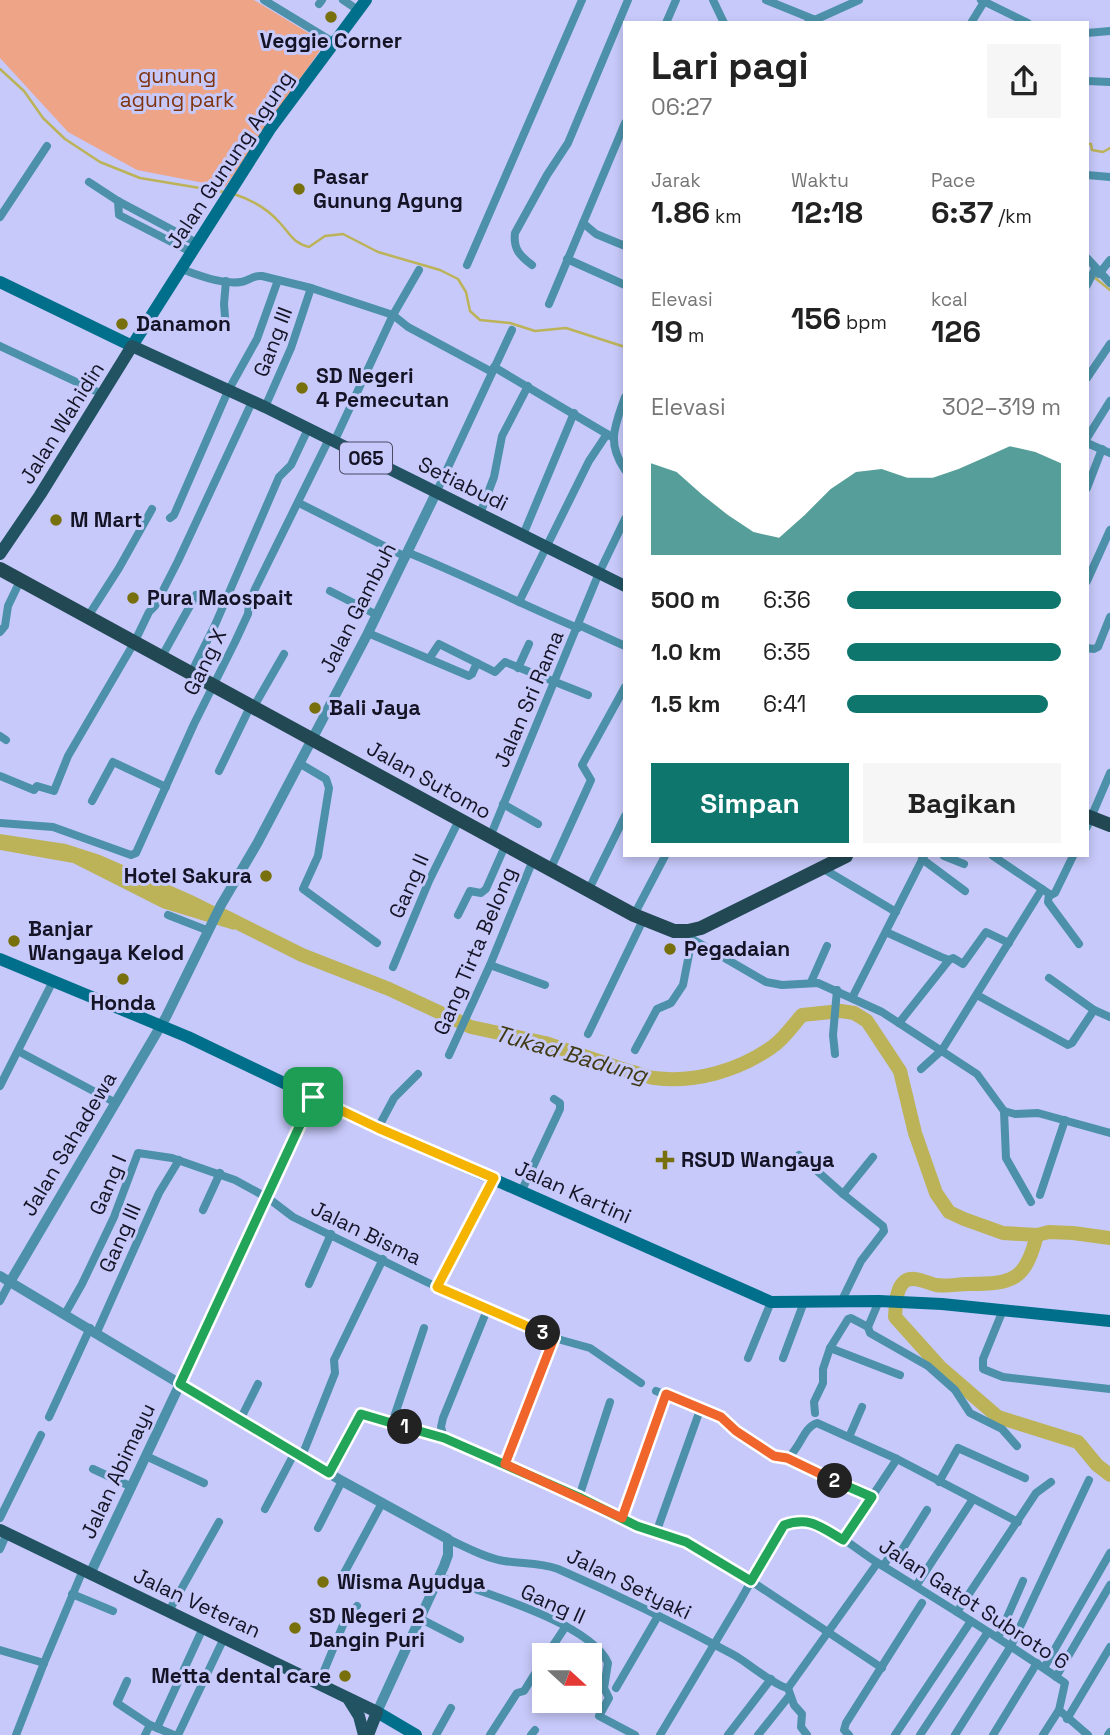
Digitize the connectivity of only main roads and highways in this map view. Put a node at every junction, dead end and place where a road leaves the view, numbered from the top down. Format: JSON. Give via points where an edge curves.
{"nodes":[{"id":1,"x":362,"y":5,"type":"edge"},
{"id":2,"x":0,"y":282,"type":"edge"},
{"id":3,"x":132,"y":345,"type":"junction"},
{"id":4,"x":0,"y":554,"type":"edge"},
{"id":5,"x":0,"y":569,"type":"edge"},
{"id":6,"x":623,"y":585,"type":"edge"},
{"id":7,"x":1089,"y":820,"type":"edge"},
{"id":8,"x":1110,"y":825,"type":"edge"},
{"id":9,"x":844,"y":857,"type":"edge"},
{"id":10,"x":0,"y":958,"type":"edge"},
{"id":11,"x":1110,"y":1321,"type":"edge"},
{"id":12,"x":4,"y":1531,"type":"edge"},
{"id":13,"x":346,"y":1696,"type":"junction"},
{"id":14,"x":377,"y":1712,"type":"junction"},
{"id":15,"x":366,"y":1735,"type":"edge"},
{"id":16,"x":416,"y":1735,"type":"edge"}],
"edges":[{"from":1,"to":3,"type":"main road","name":"Jalan Gunung Agung","via":[[270,129]]},
{"from":2,"to":3,"type":"main road"},
{"from":3,"to":4,"type":"main road","name":"Jalan Wahidin"},
{"from":3,"to":6,"type":"main road","name":"Setiabudi","number":"065"},
{"from":5,"to":9,"type":"highway","name":"Jalan Sutomo","via":[[589,891],[674,930],[693,934]]},
{"from":7,"to":8,"type":"highway"},
{"from":10,"to":11,"type":"main road","name":"Jalan Kartini","via":[[771,1301],[882,1301]]},
{"from":12,"to":13,"type":"main road","name":"Jalan Veteran"},
{"from":13,"to":14,"type":"main road","name":"Jalan Veteran"},
{"from":13,"to":15,"type":"main road"},
{"from":14,"to":15,"type":"main road"},
{"from":14,"to":16,"type":"main road"}]}
